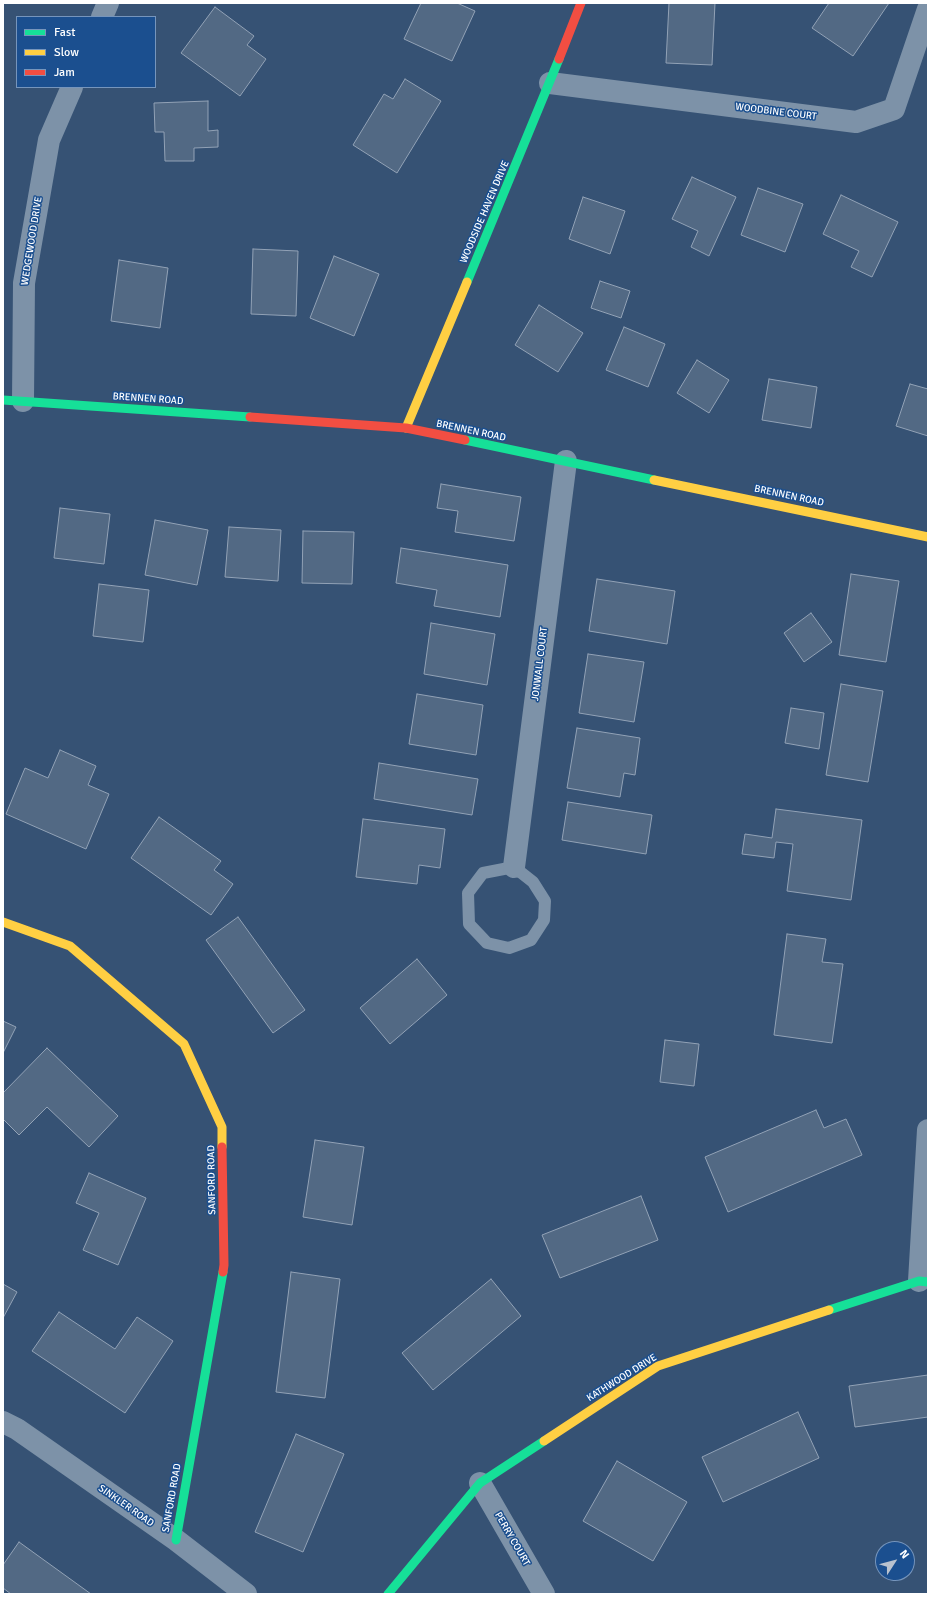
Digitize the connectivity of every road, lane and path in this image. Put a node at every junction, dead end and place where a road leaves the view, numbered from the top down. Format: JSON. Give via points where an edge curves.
{"nodes":[{"id":1,"x":108,"y":3,"type":"edge"},
{"id":2,"x":581,"y":3,"type":"edge"},
{"id":3,"x":928,"y":9,"type":"edge"},
{"id":4,"x":102,"y":16,"type":"edge"},
{"id":5,"x":550,"y":83,"type":"junction"},
{"id":6,"x":72,"y":88,"type":"edge"},
{"id":7,"x":13,"y":400,"type":"edge"},
{"id":8,"x":406,"y":428,"type":"junction"},
{"id":9,"x":566,"y":461,"type":"junction"},
{"id":10,"x":928,"y":537,"type":"edge"},
{"id":11,"x":514,"y":867,"type":"junction"},
{"id":12,"x":3,"y":922,"type":"edge"},
{"id":13,"x":928,"y":1130,"type":"edge"},
{"id":14,"x":924,"y":1282,"type":"edge"},
{"id":15,"x":3,"y":1422,"type":"edge"},
{"id":16,"x":480,"y":1483,"type":"junction"},
{"id":17,"x":176,"y":1540,"type":"junction"},
{"id":18,"x":246,"y":1594,"type":"edge"},
{"id":19,"x":388,"y":1594,"type":"edge"},
{"id":20,"x":544,"y":1594,"type":"edge"}],
"edges":[{"from":1,"to":4,"type":"street"},
{"from":2,"to":5,"type":"street","name":"WOODSIDE HAVEN DRIVE"},
{"from":3,"to":5,"type":"street","name":"WOODBINE COURT","via":[[894,109],[856,122]]},
{"from":5,"to":8,"type":"street","name":"WOODSIDE HAVEN DRIVE"},
{"from":6,"to":7,"type":"street","name":"WEDGEWOOD DRIVE","via":[[49,140],[24,283]]},
{"from":7,"to":8,"type":"street","name":"BRENNEN ROAD"},
{"from":8,"to":9,"type":"street","name":"BRENNEN ROAD"},
{"from":9,"to":10,"type":"street","name":"BRENNEN ROAD"},
{"from":9,"to":11,"type":"street","name":"JONWALL COURT"},
{"from":11,"to":11,"type":"lane","via":[[533,882],[545,901],[544,920],[531,940],[509,948],[487,943],[469,924],[468,894],[483,873]]},
{"from":12,"to":17,"type":"street","name":"SANFORD ROAD","via":[[70,946],[184,1044],[222,1127],[224,1265]]},
{"from":13,"to":14,"type":"street"},
{"from":14,"to":16,"type":"street","name":"KATHWOOD DRIVE","via":[[658,1366]]},
{"from":15,"to":17,"type":"street","name":"SINKLER ROAD","via":[[17,1429]]},
{"from":16,"to":19,"type":"street","name":"KATHWOOD DRIVE"},
{"from":16,"to":20,"type":"street","name":"PERRY COURT"},
{"from":17,"to":18,"type":"street","name":"SINKLER ROAD"}]}
